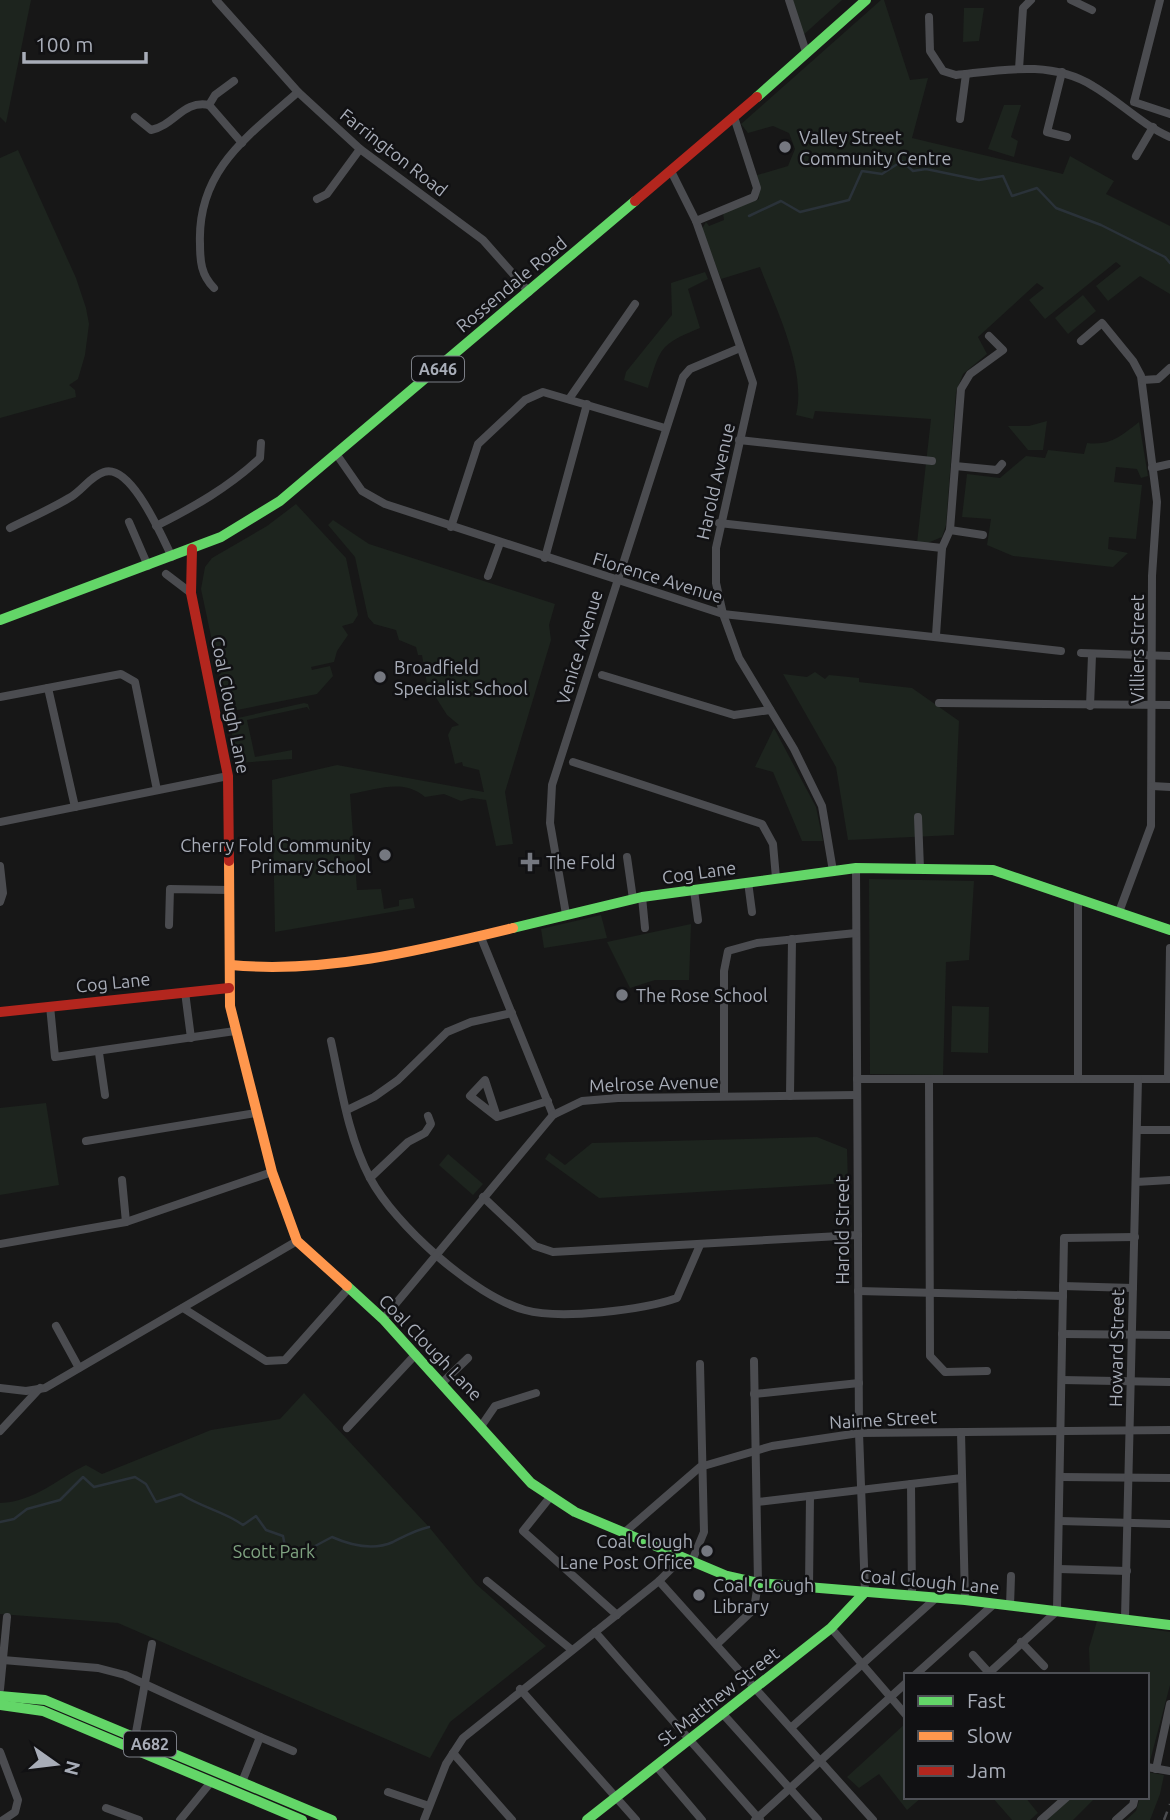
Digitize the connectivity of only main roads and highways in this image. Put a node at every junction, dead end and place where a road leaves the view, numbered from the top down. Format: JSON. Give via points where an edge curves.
{"nodes":[{"id":1,"x":866,"y":0,"type":"edge"},
{"id":2,"x":192,"y":550,"type":"junction"},
{"id":3,"x":0,"y":620,"type":"edge"},
{"id":4,"x":1170,"y":930,"type":"edge"},
{"id":5,"x":230,"y":965,"type":"junction"},
{"id":6,"x":229,"y":988,"type":"junction"},
{"id":7,"x":0,"y":1012,"type":"edge"},
{"id":8,"x":865,"y":1592,"type":"junction"},
{"id":9,"x":1170,"y":1625,"type":"edge"},
{"id":10,"x":0,"y":1696,"type":"edge"},
{"id":11,"x":0,"y":1705,"type":"edge"},
{"id":12,"x":134,"y":1743,"type":"junction"},
{"id":13,"x":296,"y":1815,"type":"edge"},
{"id":14,"x":329,"y":1819,"type":"edge"},
{"id":15,"x":587,"y":1820,"type":"edge"}],
"edges":[{"from":1,"to":2,"type":"main road","name":"Rossendale Road","number":"A646","via":[[280,501]]},
{"from":2,"to":3,"type":"main road","name":"Rossendale Road","number":"A646"},
{"from":2,"to":5,"type":"main road","name":"Coal Clough Lane","via":[[191,593],[228,776]]},
{"from":4,"to":5,"type":"main road","name":"Cog Lane","via":[[993,870],[856,868],[637,898],[315,966]]},
{"from":5,"to":6,"type":"main road","name":"Coal Clough Lane"},
{"from":6,"to":7,"type":"main road","name":"Cog Lane"},
{"from":6,"to":8,"type":"main road","name":"Coal Clough Lane","via":[[256,1113],[297,1241],[383,1319],[531,1483],[575,1512],[727,1576]]},
{"from":8,"to":9,"type":"main road","name":"Coal Clough Lane"},
{"from":8,"to":15,"type":"main road","name":"St Matthew Street","via":[[831,1629]]},
{"from":10,"to":12,"type":"main road","number":"A682","via":[[45,1700]]},
{"from":11,"to":12,"type":"main road","number":"A682","via":[[43,1711]]},
{"from":12,"to":13,"type":"main road","number":"A682"},
{"from":13,"to":14,"type":"main road","number":"A682"}]}
